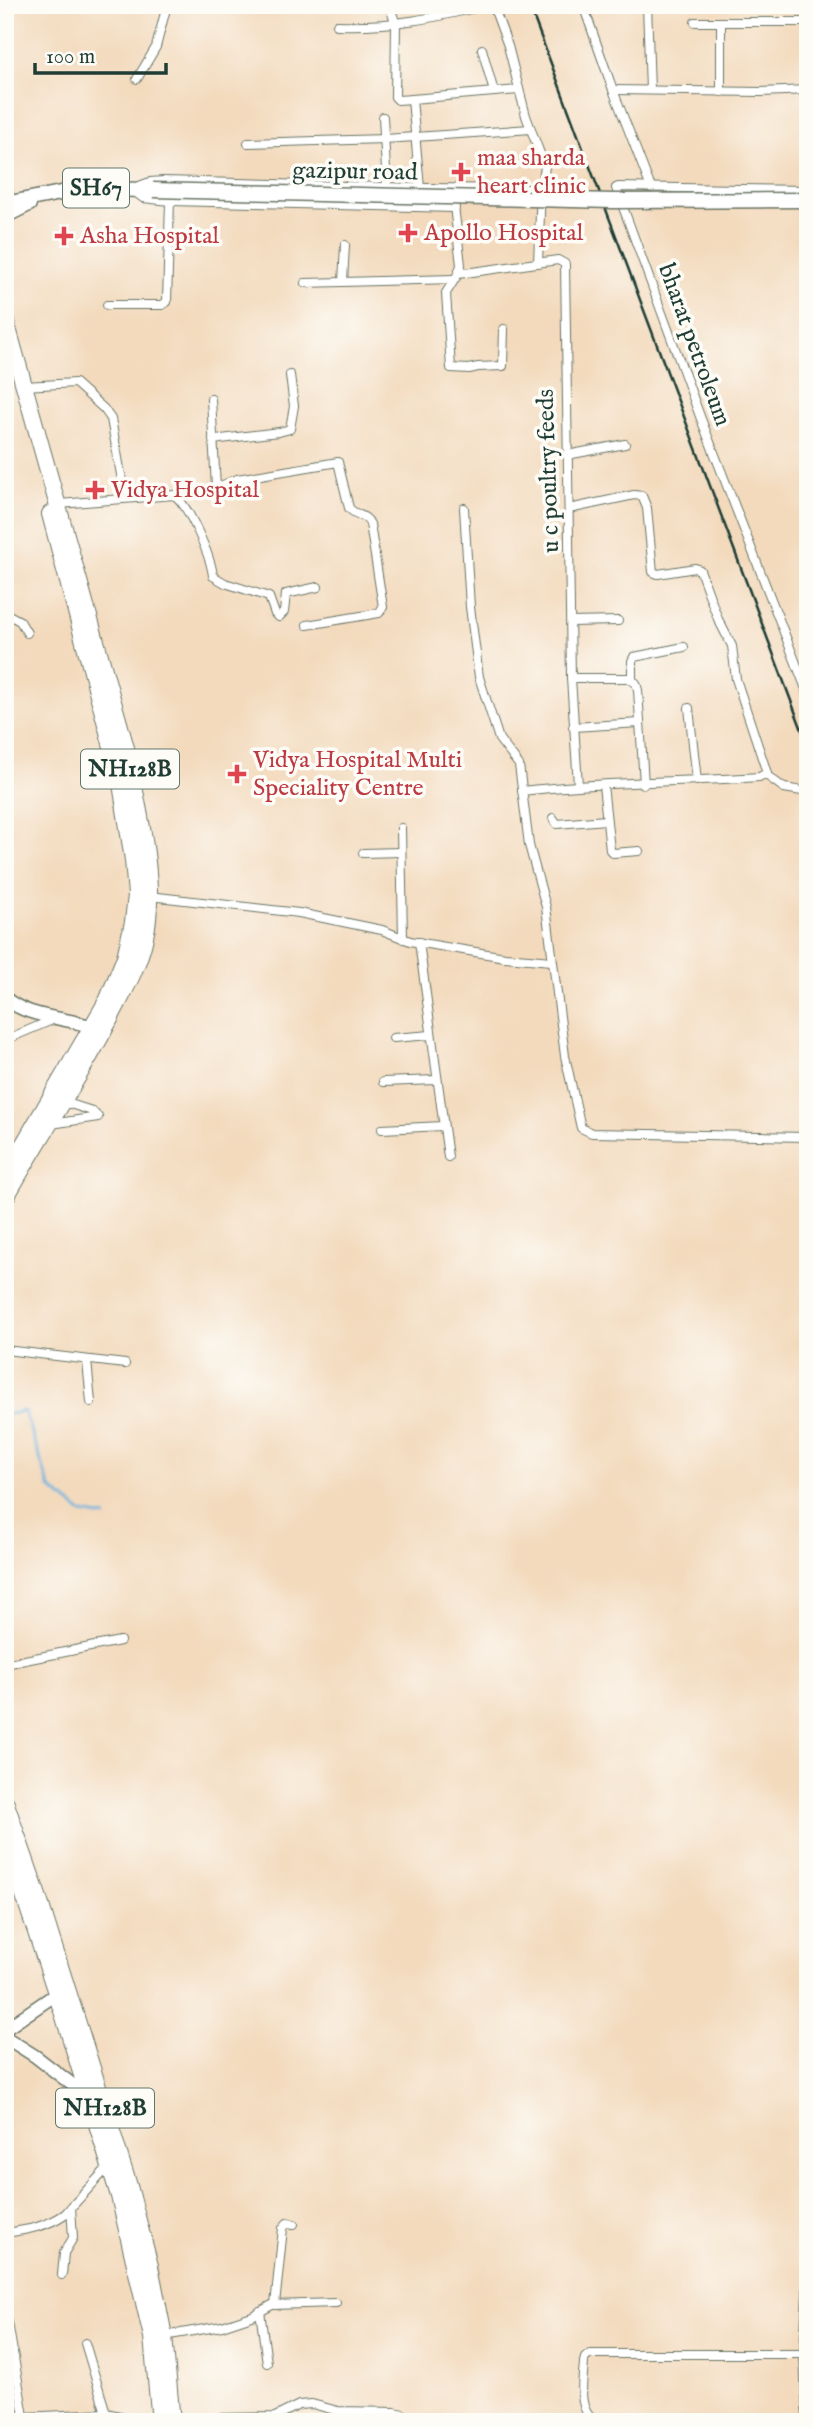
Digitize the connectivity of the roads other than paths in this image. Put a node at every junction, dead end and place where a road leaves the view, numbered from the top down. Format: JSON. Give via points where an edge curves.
{"nodes":[{"id":1,"x":167,"y":5,"type":"edge"},
{"id":2,"x":389,"y":5,"type":"edge"},
{"id":3,"x":487,"y":5,"type":"edge"},
{"id":4,"x":493,"y":5,"type":"edge"},
{"id":5,"x":583,"y":5,"type":"edge"},
{"id":6,"x":647,"y":5,"type":"edge"},
{"id":7,"x":695,"y":22,"type":"dead end"},
{"id":8,"x":721,"y":22,"type":"junction"},
{"id":9,"x":808,"y":22,"type":"edge"},
{"id":10,"x":396,"y":24,"type":"junction"},
{"id":11,"x":337,"y":25,"type":"dead end"},
{"id":12,"x":482,"y":49,"type":"dead end"},
{"id":13,"x":137,"y":79,"type":"dead end"},
{"id":14,"x":519,"y":90,"type":"junction"},
{"id":15,"x":613,"y":90,"type":"junction"},
{"id":16,"x":650,"y":90,"type":"junction"},
{"id":17,"x":808,"y":90,"type":"edge"},
{"id":18,"x":494,"y":92,"type":"junction"},
{"id":19,"x":720,"y":92,"type":"junction"},
{"id":20,"x":412,"y":99,"type":"junction"},
{"id":21,"x":383,"y":117,"type":"dead end"},
{"id":22,"x":531,"y":130,"type":"junction"},
{"id":23,"x":414,"y":137,"type":"junction"},
{"id":24,"x":385,"y":139,"type":"junction"},
{"id":25,"x":248,"y":143,"type":"dead end"},
{"id":26,"x":5,"y":168,"type":"edge"},
{"id":27,"x":387,"y":187,"type":"junction"},
{"id":28,"x":420,"y":188,"type":"junction"},
{"id":29,"x":541,"y":188,"type":"junction"},
{"id":30,"x":651,"y":188,"type":"junction"},
{"id":31,"x":131,"y":189,"type":"junction"},
{"id":32,"x":452,"y":189,"type":"junction"},
{"id":33,"x":808,"y":190,"type":"edge"},
{"id":34,"x":808,"y":200,"type":"edge"},
{"id":35,"x":170,"y":201,"type":"junction"},
{"id":36,"x":7,"y":208,"type":"edge"},
{"id":37,"x":455,"y":208,"type":"junction"},
{"id":38,"x":345,"y":246,"type":"dead end"},
{"id":39,"x":538,"y":262,"type":"junction"},
{"id":40,"x":456,"y":276,"type":"junction"},
{"id":41,"x":343,"y":282,"type":"junction"},
{"id":42,"x":305,"y":283,"type":"dead end"},
{"id":43,"x":107,"y":306,"type":"dead end"},
{"id":44,"x":5,"y":318,"type":"edge"},
{"id":45,"x":504,"y":329,"type":"dead end"},
{"id":46,"x":5,"y":353,"type":"edge"},
{"id":47,"x":289,"y":375,"type":"dead end"},
{"id":48,"x":25,"y":386,"type":"junction"},
{"id":49,"x":211,"y":399,"type":"dead end"},
{"id":50,"x":213,"y":440,"type":"junction"},
{"id":51,"x":625,"y":444,"type":"dead end"},
{"id":52,"x":567,"y":455,"type":"junction"},
{"id":53,"x":216,"y":487,"type":"junction"},
{"id":54,"x":177,"y":496,"type":"junction"},
{"id":55,"x":125,"y":497,"type":"junction"},
{"id":56,"x":58,"y":504,"type":"junction"},
{"id":57,"x":464,"y":508,"type":"dead end"},
{"id":58,"x":569,"y":509,"type":"junction"},
{"id":59,"x":317,"y":587,"type":"dead end"},
{"id":60,"x":5,"y":613,"type":"edge"},
{"id":61,"x":618,"y":621,"type":"dead end"},
{"id":62,"x":571,"y":622,"type":"junction"},
{"id":63,"x":307,"y":625,"type":"dead end"},
{"id":64,"x":27,"y":633,"type":"dead end"},
{"id":65,"x":684,"y":647,"type":"dead end"},
{"id":66,"x":571,"y":678,"type":"junction"},
{"id":67,"x":632,"y":679,"type":"junction"},
{"id":68,"x":808,"y":694,"type":"edge"},
{"id":69,"x":689,"y":708,"type":"dead end"},
{"id":70,"x":640,"y":723,"type":"junction"},
{"id":71,"x":573,"y":727,"type":"junction"},
{"id":72,"x":765,"y":775,"type":"junction"},
{"id":73,"x":697,"y":781,"type":"junction"},
{"id":74,"x":644,"y":784,"type":"junction"},
{"id":75,"x":578,"y":785,"type":"junction"},
{"id":76,"x":603,"y":785,"type":"junction"},
{"id":77,"x":522,"y":790,"type":"junction"},
{"id":78,"x":808,"y":792,"type":"edge"},
{"id":79,"x":553,"y":818,"type":"dead end"},
{"id":80,"x":606,"y":820,"type":"junction"},
{"id":81,"x":401,"y":828,"type":"dead end"},
{"id":82,"x":639,"y":851,"type":"dead end"},
{"id":83,"x":401,"y":852,"type":"junction"},
{"id":84,"x":363,"y":853,"type":"dead end"},
{"id":85,"x":149,"y":896,"type":"junction"},
{"id":86,"x":403,"y":939,"type":"junction"},
{"id":87,"x":419,"y":942,"type":"junction"},
{"id":88,"x":552,"y":961,"type":"junction"},
{"id":89,"x":5,"y":998,"type":"edge"},
{"id":90,"x":60,"y":1017,"type":"junction"},
{"id":91,"x":98,"y":1029,"type":"junction"},
{"id":92,"x":430,"y":1035,"type":"junction"},
{"id":93,"x":393,"y":1038,"type":"dead end"},
{"id":94,"x":5,"y":1040,"type":"edge"},
{"id":95,"x":437,"y":1080,"type":"junction"},
{"id":96,"x":383,"y":1082,"type":"dead end"},
{"id":97,"x":64,"y":1102,"type":"junction"},
{"id":98,"x":51,"y":1124,"type":"junction"},
{"id":99,"x":443,"y":1126,"type":"junction"},
{"id":100,"x":382,"y":1129,"type":"dead end"},
{"id":101,"x":808,"y":1137,"type":"edge"},
{"id":102,"x":448,"y":1157,"type":"dead end"},
{"id":103,"x":7,"y":1171,"type":"edge"},
{"id":104,"x":5,"y":1199,"type":"edge"},
{"id":105,"x":5,"y":1350,"type":"edge"},
{"id":106,"x":87,"y":1361,"type":"junction"},
{"id":107,"x":125,"y":1364,"type":"dead end"},
{"id":108,"x":91,"y":1402,"type":"dead end"},
{"id":109,"x":120,"y":1641,"type":"dead end"},
{"id":110,"x":5,"y":1664,"type":"edge"},
{"id":111,"x":5,"y":1801,"type":"edge"},
{"id":112,"x":5,"y":1838,"type":"edge"},
{"id":113,"x":62,"y":1990,"type":"junction"},
{"id":114,"x":5,"y":2029,"type":"edge"},
{"id":115,"x":5,"y":2037,"type":"edge"},
{"id":116,"x":89,"y":2098,"type":"junction"},
{"id":117,"x":105,"y":2109,"type":"junction"},
{"id":118,"x":110,"y":2165,"type":"junction"},
{"id":119,"x":71,"y":2207,"type":"junction"},
{"id":120,"x":294,"y":2224,"type":"dead end"},
{"id":121,"x":5,"y":2233,"type":"edge"},
{"id":122,"x":808,"y":2273,"type":"edge"},
{"id":123,"x":62,"y":2275,"type":"dead end"},
{"id":124,"x":336,"y":2303,"type":"dead end"},
{"id":125,"x":5,"y":2305,"type":"edge"},
{"id":126,"x":275,"y":2305,"type":"junction"},
{"id":127,"x":260,"y":2312,"type":"junction"},
{"id":128,"x":164,"y":2336,"type":"junction"},
{"id":129,"x":85,"y":2343,"type":"dead end"},
{"id":130,"x":804,"y":2354,"type":"junction"},
{"id":131,"x":267,"y":2363,"type":"dead end"},
{"id":132,"x":5,"y":2368,"type":"edge"},
{"id":133,"x":15,"y":2368,"type":"junction"},
{"id":134,"x":360,"y":2411,"type":"junction"},
{"id":135,"x":106,"y":2413,"type":"junction"},
{"id":136,"x":25,"y":2420,"type":"edge"},
{"id":137,"x":146,"y":2422,"type":"edge"},
{"id":138,"x":160,"y":2422,"type":"edge"},
{"id":139,"x":172,"y":2422,"type":"edge"},
{"id":140,"x":196,"y":2422,"type":"edge"},
{"id":141,"x":360,"y":2422,"type":"edge"},
{"id":142,"x":405,"y":2422,"type":"edge"},
{"id":143,"x":596,"y":2422,"type":"edge"},
{"id":144,"x":807,"y":2422,"type":"edge"}],
"edges":[{"from":1,"to":13,"type":"street","via":[[156,47]]},
{"from":2,"to":10,"type":"street"},
{"from":3,"to":10,"type":"street"},
{"from":4,"to":14,"type":"street"},
{"from":5,"to":15,"type":"street"},
{"from":6,"to":16,"type":"street"},
{"from":7,"to":8,"type":"street"},
{"from":8,"to":9,"type":"street"},
{"from":8,"to":19,"type":"street"},
{"from":10,"to":11,"type":"street"},
{"from":10,"to":20,"type":"street","via":[[395,97]]},
{"from":12,"to":18,"type":"street"},
{"from":14,"to":18,"type":"street"},
{"from":14,"to":22,"type":"street"},
{"from":15,"to":16,"type":"street"},
{"from":15,"to":30,"type":"street"},
{"from":16,"to":19,"type":"street"},
{"from":17,"to":19,"type":"street"},
{"from":18,"to":20,"type":"street"},
{"from":20,"to":23,"type":"street"},
{"from":21,"to":24,"type":"street"},
{"from":22,"to":23,"type":"street"},
{"from":22,"to":29,"type":"street","via":[[545,167]]},
{"from":23,"to":24,"type":"street"},
{"from":23,"to":28,"type":"street"},
{"from":24,"to":25,"type":"street"},
{"from":24,"to":27,"type":"street"},
{"from":26,"to":36,"type":"street"},
{"from":27,"to":28,"type":"street"},
{"from":27,"to":31,"type":"street","via":[[164,181]]},
{"from":28,"to":32,"type":"street"},
{"from":29,"to":32,"type":"street"},
{"from":29,"to":39,"type":"street"},
{"from":30,"to":33,"type":"street","name":"bharat petroleum"},
{"from":30,"to":68,"type":"street","name":"bharat petroleum","via":[[616,188]]},
{"from":31,"to":34,"type":"main road","name":"gazipur road","number":"SH67","bridge":true,"via":[[601,201]]},
{"from":31,"to":35,"type":"street","via":[[143,198]]},
{"from":31,"to":36,"type":"main road","number":"SH67","via":[[81,189]]},
{"from":32,"to":37,"type":"street"},
{"from":35,"to":37,"type":"street"},
{"from":35,"to":43,"type":"street","via":[[167,302]]},
{"from":37,"to":40,"type":"street","via":[[461,265]]},
{"from":38,"to":41,"type":"street"},
{"from":39,"to":40,"type":"street","name":"u c poultry feeds"},
{"from":39,"to":52,"type":"street","name":"u c poultry feeds","via":[[565,264]]},
{"from":40,"to":41,"type":"street","name":"u c poultry feeds"},
{"from":40,"to":45,"type":"street","via":[[446,297],[451,368],[503,366]]},
{"from":41,"to":42,"type":"street","name":"u c poultry feeds"},
{"from":44,"to":48,"type":"highway","number":"NH128B"},
{"from":46,"to":91,"type":"highway","number":"NH128B","via":[[120,777],[133,860],[133,922]]},
{"from":47,"to":50,"type":"street","via":[[294,406],[291,426],[281,432]]},
{"from":48,"to":55,"type":"street","via":[[75,383],[104,409],[113,427]]},
{"from":48,"to":56,"type":"highway","number":"NH128B"},
{"from":49,"to":50,"type":"street"},
{"from":50,"to":53,"type":"street"},
{"from":51,"to":52,"type":"street"},
{"from":52,"to":58,"type":"street","name":"u c poultry feeds"},
{"from":53,"to":54,"type":"street"},
{"from":53,"to":63,"type":"street","via":[[237,479],[340,464],[349,508],[370,524],[383,607],[379,613]]},
{"from":54,"to":55,"type":"street"},
{"from":54,"to":59,"type":"street","via":[[209,557],[212,576],[268,597],[275,614],[281,615],[286,594]]},
{"from":55,"to":56,"type":"street"},
{"from":56,"to":85,"type":"highway","number":"NH128B","via":[[126,748]]},
{"from":57,"to":77,"type":"street","via":[[479,677],[499,740],[519,765]]},
{"from":58,"to":62,"type":"street","name":"u c poultry feeds"},
{"from":58,"to":72,"type":"street","via":[[642,496],[653,572],[700,570],[732,646],[736,679],[767,769]]},
{"from":60,"to":64,"type":"street","via":[[20,621]]},
{"from":61,"to":62,"type":"street"},
{"from":62,"to":66,"type":"street","name":"u c poultry feeds"},
{"from":65,"to":67,"type":"street","via":[[634,657]]},
{"from":66,"to":67,"type":"street"},
{"from":66,"to":71,"type":"street","name":"u c poultry feeds"},
{"from":67,"to":70,"type":"street","via":[[638,690]]},
{"from":69,"to":73,"type":"street"},
{"from":70,"to":71,"type":"street"},
{"from":70,"to":74,"type":"street"},
{"from":71,"to":75,"type":"street","name":"u c poultry feeds"},
{"from":72,"to":73,"type":"street"},
{"from":72,"to":78,"type":"street","via":[[783,788]]},
{"from":73,"to":74,"type":"street"},
{"from":74,"to":76,"type":"street"},
{"from":75,"to":76,"type":"street"},
{"from":75,"to":77,"type":"street"},
{"from":76,"to":80,"type":"street"},
{"from":77,"to":88,"type":"street","via":[[529,845],[547,908]]},
{"from":79,"to":80,"type":"street","via":[[557,824]]},
{"from":80,"to":82,"type":"street","via":[[611,852]]},
{"from":81,"to":83,"type":"street"},
{"from":83,"to":84,"type":"street"},
{"from":83,"to":86,"type":"street"},
{"from":85,"to":86,"type":"street","via":[[299,913],[382,930]]},
{"from":85,"to":91,"type":"highway","number":"NH128B","via":[[146,936],[133,975]]},
{"from":86,"to":87,"type":"street"},
{"from":87,"to":88,"type":"street","via":[[513,959]]},
{"from":87,"to":92,"type":"street"},
{"from":88,"to":101,"type":"street","via":[[581,1128],[605,1133]]},
{"from":89,"to":90,"type":"street","via":[[19,1008]]},
{"from":90,"to":91,"type":"street"},
{"from":90,"to":94,"type":"street"},
{"from":91,"to":97,"type":"highway","number":"NH128B"},
{"from":91,"to":103,"type":"highway","number":"NH128B"},
{"from":92,"to":93,"type":"street"},
{"from":92,"to":95,"type":"street"},
{"from":95,"to":96,"type":"street"},
{"from":95,"to":99,"type":"street"},
{"from":97,"to":98,"type":"highway","number":"NH128B"},
{"from":97,"to":98,"type":"street","via":[[98,1117]]},
{"from":98,"to":104,"type":"highway","number":"NH128B"},
{"from":99,"to":100,"type":"street"},
{"from":99,"to":102,"type":"street"},
{"from":105,"to":106,"type":"street"},
{"from":106,"to":107,"type":"street"},
{"from":106,"to":108,"type":"street"},
{"from":109,"to":110,"type":"street"},
{"from":111,"to":113,"type":"highway","number":"NH128B"},
{"from":112,"to":113,"type":"highway","number":"NH128B"},
{"from":113,"to":114,"type":"street"},
{"from":113,"to":116,"type":"highway","number":"NH128B"},
{"from":113,"to":117,"type":"highway","number":"NH128B"},
{"from":115,"to":116,"type":"street"},
{"from":116,"to":117,"type":"street"},
{"from":116,"to":118,"type":"highway","number":"NH128B"},
{"from":117,"to":128,"type":"highway","number":"NH128B","via":[[150,2266]]},
{"from":118,"to":119,"type":"street"},
{"from":118,"to":138,"type":"highway","number":"NH128B","via":[[152,2337]]},
{"from":119,"to":121,"type":"street","via":[[49,2224]]},
{"from":119,"to":123,"type":"street","via":[[73,2238],[64,2253]]},
{"from":120,"to":126,"type":"street","via":[[283,2228]]},
{"from":122,"to":130,"type":"street"},
{"from":124,"to":126,"type":"street"},
{"from":125,"to":133,"type":"street"},
{"from":126,"to":127,"type":"street"},
{"from":127,"to":128,"type":"street","via":[[212,2329]]},
{"from":127,"to":131,"type":"street"},
{"from":128,"to":139,"type":"highway","number":"NH128B"},
{"from":129,"to":135,"type":"street"},
{"from":130,"to":143,"type":"street","via":[[591,2354],[584,2362],[583,2404]]},
{"from":130,"to":144,"type":"street"},
{"from":132,"to":133,"type":"street"},
{"from":133,"to":136,"type":"street"},
{"from":134,"to":140,"type":"street","via":[[312,2404],[275,2417]]},
{"from":134,"to":141,"type":"street"},
{"from":134,"to":142,"type":"street","via":[[395,2412],[403,2414]]},
{"from":135,"to":136,"type":"street"},
{"from":135,"to":137,"type":"street"}]}
